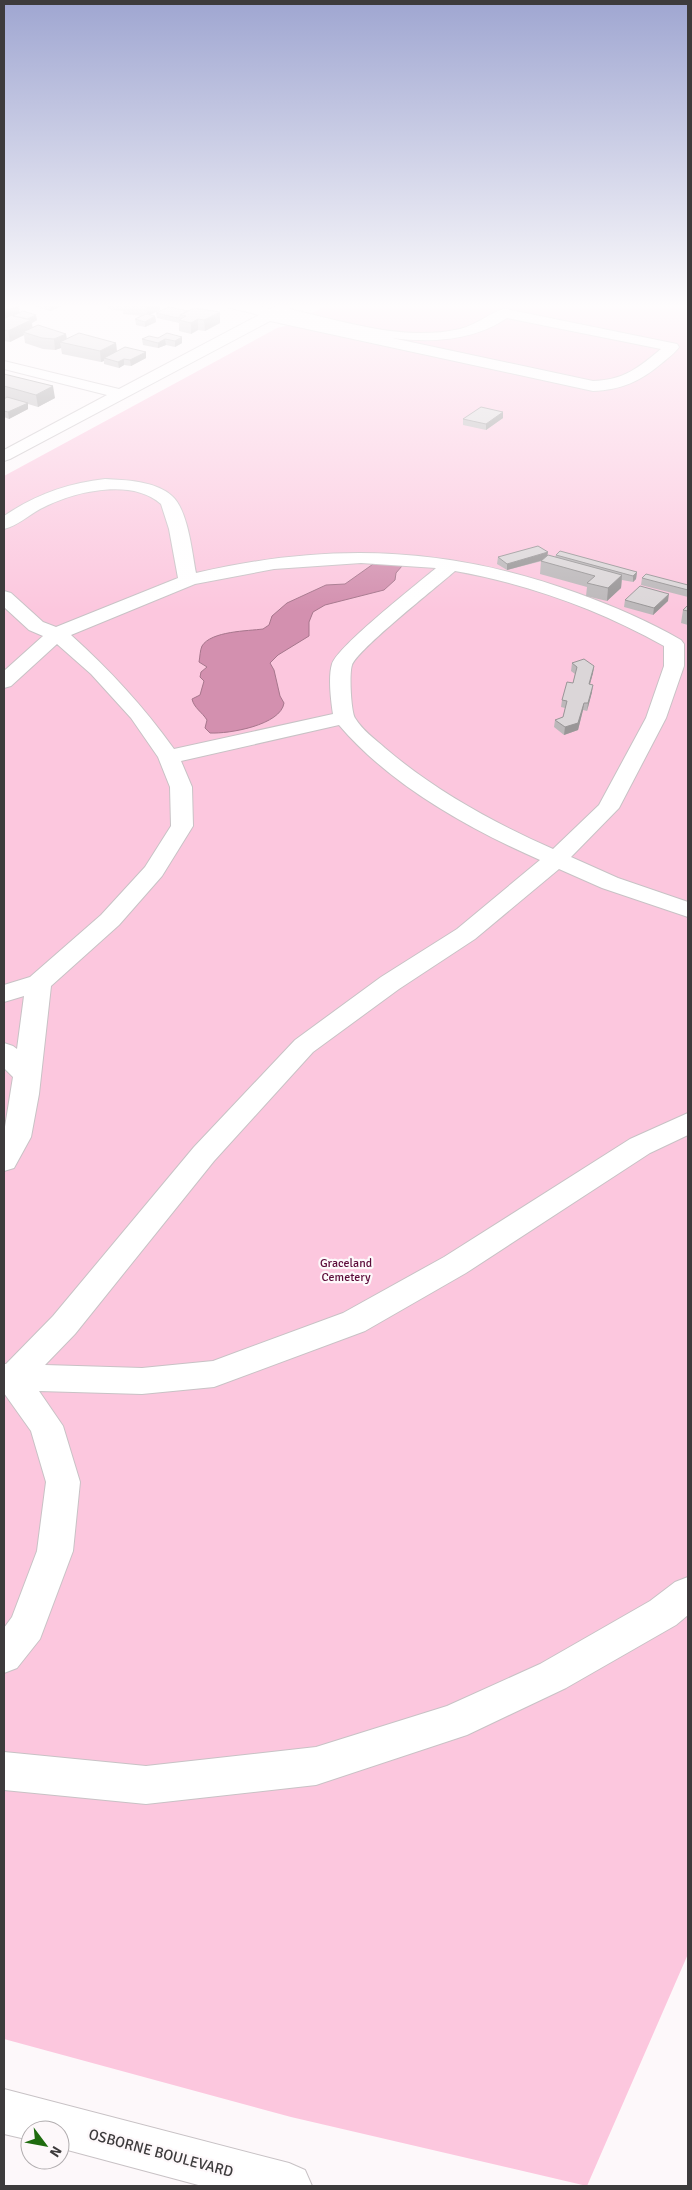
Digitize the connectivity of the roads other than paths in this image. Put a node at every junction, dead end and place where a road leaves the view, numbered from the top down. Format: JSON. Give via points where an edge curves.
{"nodes":[{"id":1,"x":97,"y":406,"type":"edge"},
{"id":2,"x":4,"y":456,"type":"edge"},
{"id":3,"x":4,"y":524,"type":"edge"},
{"id":4,"x":451,"y":566,"type":"junction"},
{"id":5,"x":188,"y":580,"type":"junction"},
{"id":6,"x":4,"y":597,"type":"edge"},
{"id":7,"x":59,"y":635,"type":"junction"},
{"id":8,"x":681,"y":644,"type":"edge"},
{"id":9,"x":4,"y":682,"type":"edge"},
{"id":10,"x":344,"y":718,"type":"junction"},
{"id":11,"x":169,"y":757,"type":"junction"},
{"id":12,"x":556,"y":859,"type":"junction"},
{"id":13,"x":688,"y":910,"type":"edge"},
{"id":14,"x":39,"y":984,"type":"junction"},
{"id":15,"x":4,"y":994,"type":"edge"},
{"id":16,"x":4,"y":1052,"type":"edge"},
{"id":17,"x":27,"y":1074,"type":"junction"},
{"id":18,"x":688,"y":1123,"type":"edge"},
{"id":19,"x":4,"y":1160,"type":"edge"},
{"id":20,"x":8,"y":1378,"type":"edge"},
{"id":21,"x":688,"y":1593,"type":"edge"},
{"id":22,"x":4,"y":1656,"type":"edge"},
{"id":23,"x":4,"y":1771,"type":"edge"},
{"id":24,"x":4,"y":2111,"type":"edge"},
{"id":25,"x":289,"y":2186,"type":"edge"}],
"edges":[{"from":1,"to":2,"type":"street"},
{"from":3,"to":5,"type":"street","via":[[56,494],[82,487],[106,483],[154,492],[168,502],[176,523]]},
{"from":4,"to":5,"type":"street","via":[[360,557],[302,561]]},
{"from":4,"to":8,"type":"street","via":[[532,583]]},
{"from":4,"to":10,"type":"street","via":[[367,636],[342,664]]},
{"from":5,"to":7,"type":"street","via":[[76,624]]},
{"from":6,"to":7,"type":"street","via":[[36,626]]},
{"from":7,"to":9,"type":"street"},
{"from":7,"to":11,"type":"street","via":[[98,670],[138,714]]},
{"from":8,"to":12,"type":"street","via":[[656,718],[608,808]]},
{"from":10,"to":11,"type":"street"},
{"from":10,"to":12,"type":"street","via":[[362,739],[401,773],[500,834]]},
{"from":11,"to":14,"type":"street","via":[[181,787],[182,826],[154,871],[110,920]]},
{"from":12,"to":13,"type":"street","via":[[610,883]]},
{"from":12,"to":20,"type":"street","via":[[466,934],[390,983],[304,1046],[204,1154],[64,1325]]},
{"from":14,"to":15,"type":"street"},
{"from":14,"to":17,"type":"street"},
{"from":16,"to":17,"type":"street"},
{"from":17,"to":19,"type":"street","via":[[17,1137]]},
{"from":18,"to":20,"type":"street","via":[[640,1146],[455,1266],[354,1322],[214,1374],[142,1381]]},
{"from":20,"to":22,"type":"street","via":[[46,1426],[64,1482],[55,1551],[27,1627]]},
{"from":21,"to":23,"type":"street","via":[[663,1613],[553,1676],[453,1722],[316,1766],[146,1785]]},
{"from":24,"to":25,"type":"street","name":"OSBORNE BOULEVARD"}]}
